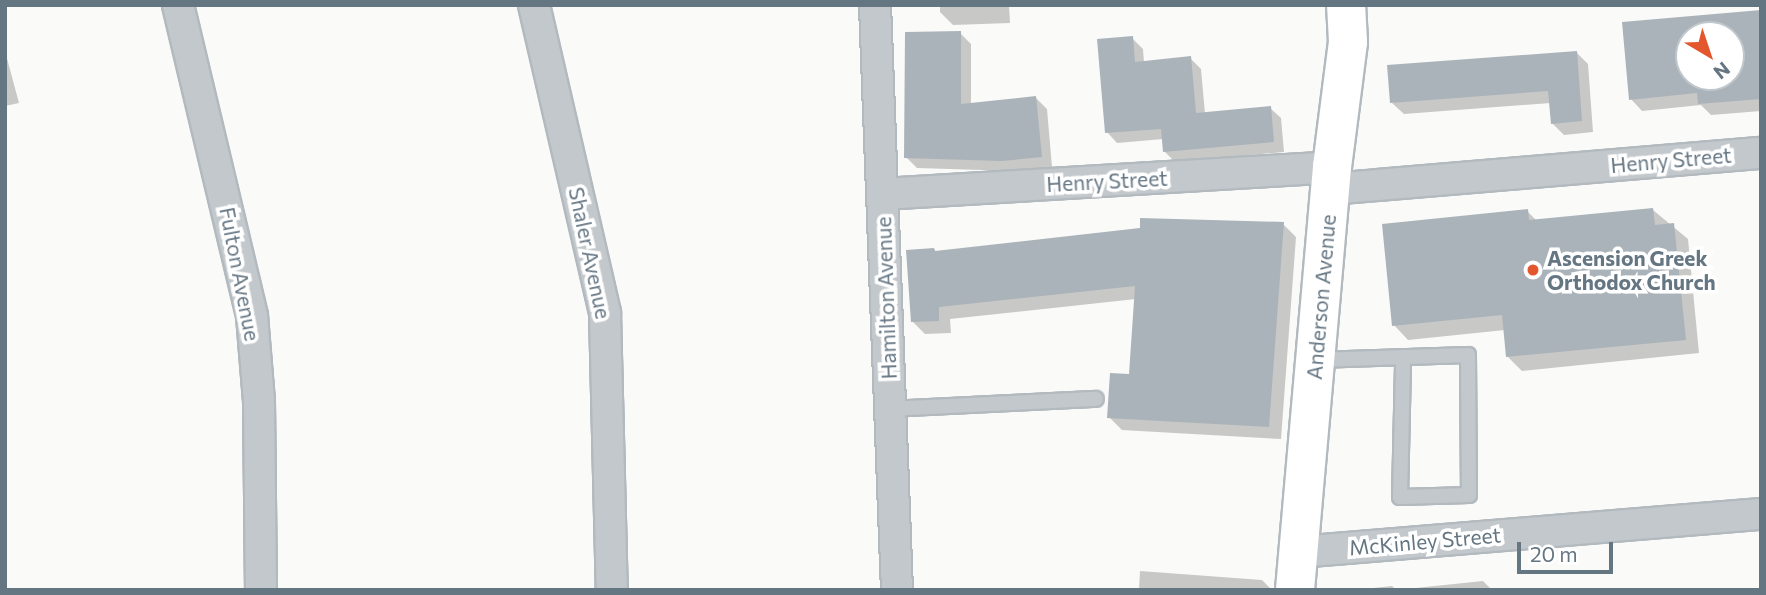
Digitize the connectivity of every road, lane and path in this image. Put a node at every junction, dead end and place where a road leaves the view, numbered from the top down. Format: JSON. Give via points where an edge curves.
{"nodes":[{"id":1,"x":178,"y":5,"type":"edge"},
{"id":2,"x":534,"y":5,"type":"edge"},
{"id":3,"x":875,"y":5,"type":"edge"},
{"id":4,"x":1346,"y":5,"type":"edge"},
{"id":5,"x":1761,"y":153,"type":"edge"},
{"id":6,"x":1331,"y":178,"type":"junction"},
{"id":7,"x":882,"y":194,"type":"junction"},
{"id":8,"x":1315,"y":360,"type":"junction"},
{"id":9,"x":1403,"y":360,"type":"junction"},
{"id":10,"x":1096,"y":399,"type":"dead end"},
{"id":11,"x":890,"y":409,"type":"junction"},
{"id":12,"x":1761,"y":514,"type":"edge"},
{"id":13,"x":1298,"y":552,"type":"junction"},
{"id":14,"x":261,"y":590,"type":"edge"},
{"id":15,"x":612,"y":590,"type":"edge"},
{"id":16,"x":897,"y":590,"type":"edge"},
{"id":17,"x":1295,"y":590,"type":"edge"}],
"edges":[{"from":1,"to":14,"type":"street","name":"Fulton Avenue","via":[[252,316],[259,401]]},
{"from":2,"to":15,"type":"street","name":"Shaler Avenue","via":[[605,313]]},
{"from":3,"to":7,"type":"street","name":"Hamilton Avenue"},
{"from":4,"to":6,"type":"main road","name":"Anderson Avenue","via":[[1348,42]]},
{"from":5,"to":6,"type":"street","name":"Henry Street"},
{"from":6,"to":7,"type":"street","name":"Henry Street"},
{"from":6,"to":8,"type":"main road","name":"Anderson Avenue"},
{"from":7,"to":11,"type":"street","name":"Hamilton Avenue"},
{"from":8,"to":9,"type":"lane"},
{"from":8,"to":13,"type":"main road","name":"Anderson Avenue"},
{"from":9,"to":9,"type":"lane","via":[[1399,497],[1469,495],[1468,355]]},
{"from":10,"to":11,"type":"lane"},
{"from":11,"to":16,"type":"street","name":"Hamilton Avenue"},
{"from":12,"to":13,"type":"street","name":"McKinley Street"},
{"from":13,"to":17,"type":"main road","name":"Anderson Avenue"}]}
